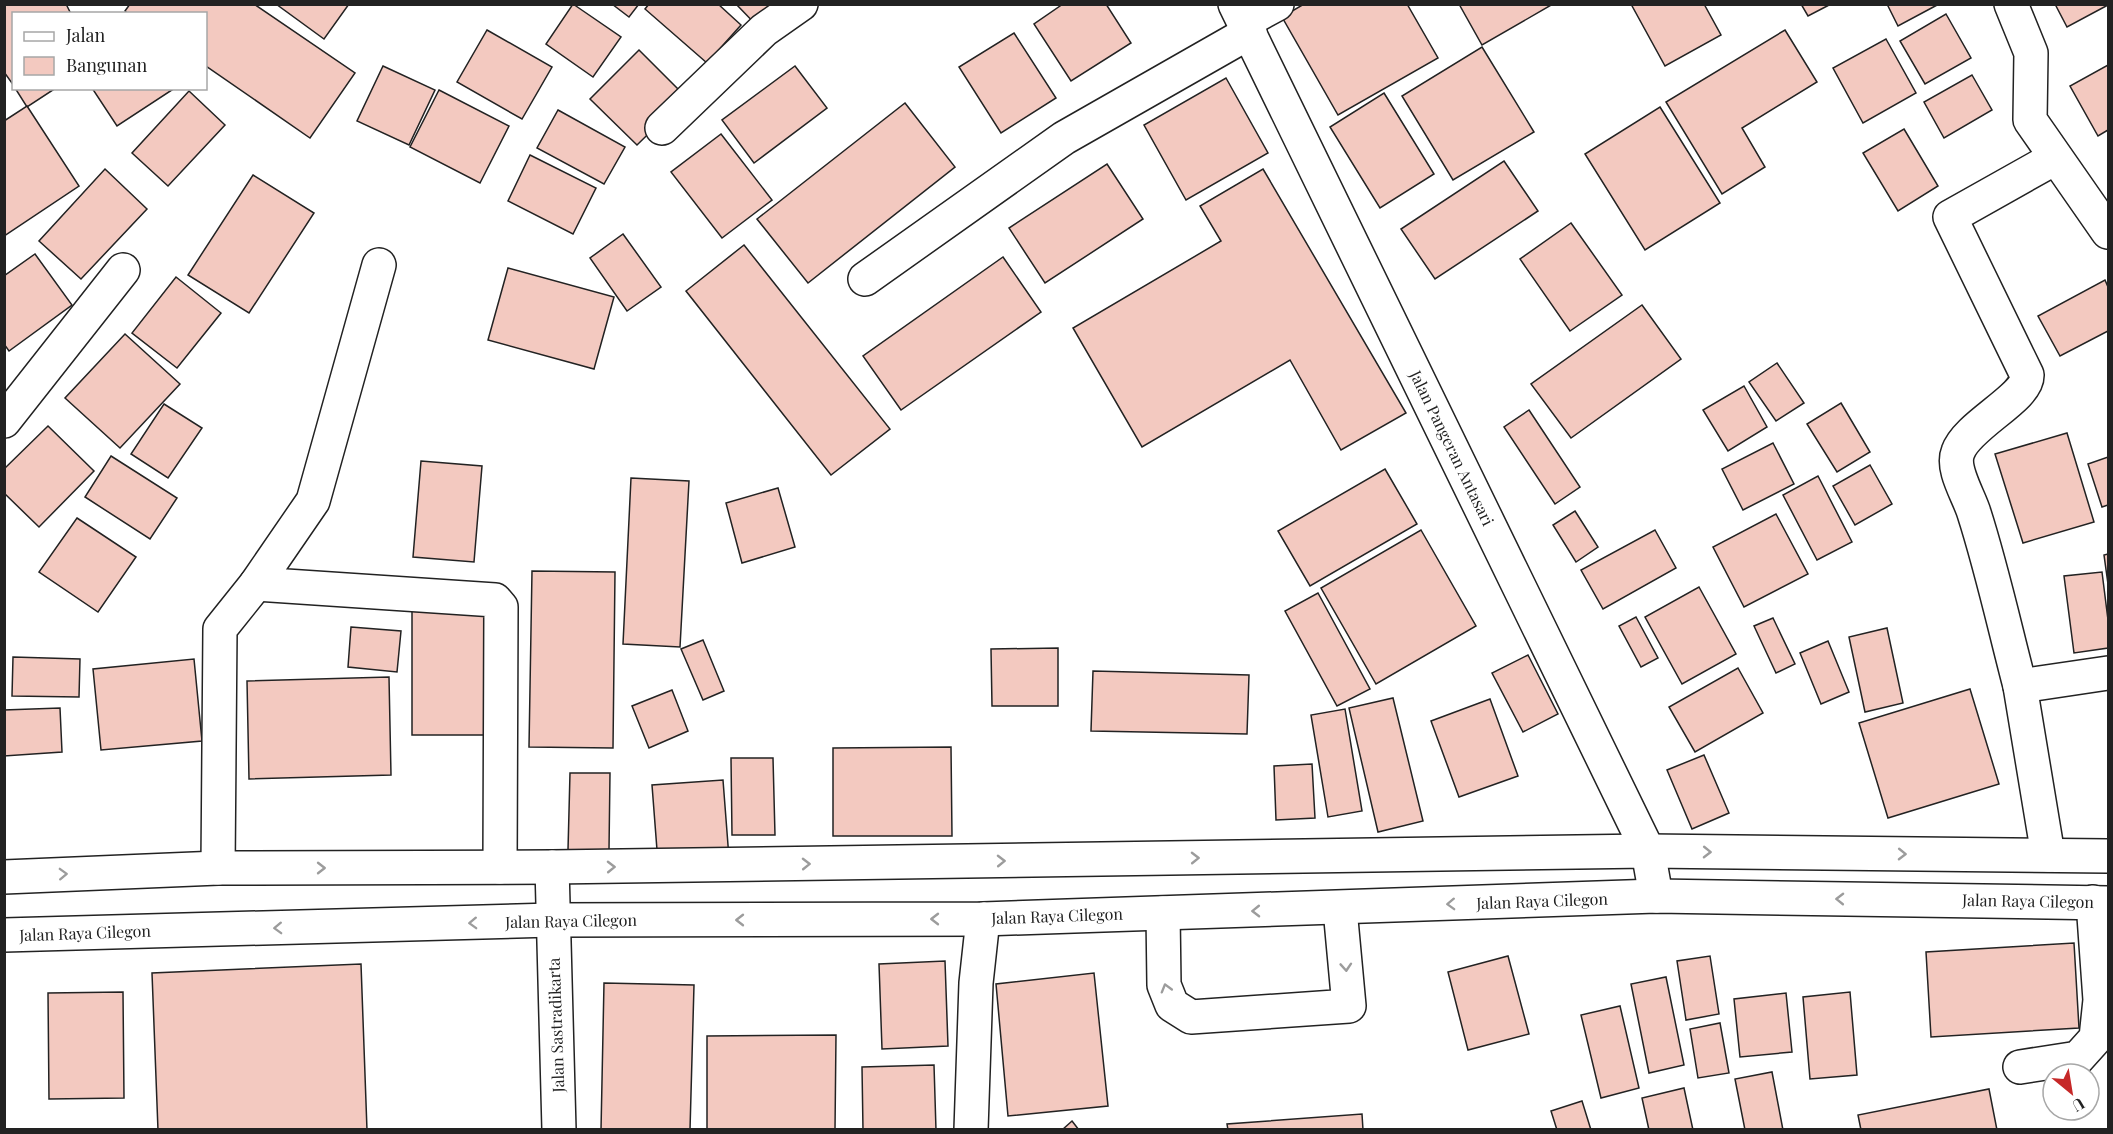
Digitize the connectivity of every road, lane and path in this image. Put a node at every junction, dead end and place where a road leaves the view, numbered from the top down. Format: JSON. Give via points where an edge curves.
{"nodes":[{"id":1,"x":801,"y":4,"type":"edge"},
{"id":2,"x":1277,"y":4,"type":"edge"},
{"id":3,"x":2011,"y":4,"type":"edge"},
{"id":4,"x":1243,"y":20,"type":"edge"},
{"id":5,"x":662,"y":128,"type":"dead end"},
{"id":6,"x":2055,"y":159,"type":"junction"},
{"id":7,"x":2109,"y":232,"type":"edge"},
{"id":8,"x":379,"y":265,"type":"dead end"},
{"id":9,"x":123,"y":270,"type":"dead end"},
{"id":10,"x":866,"y":279,"type":"dead end"},
{"id":11,"x":4,"y":422,"type":"edge"},
{"id":12,"x":256,"y":584,"type":"junction"},
{"id":13,"x":2109,"y":673,"type":"edge"},
{"id":14,"x":2020,"y":686,"type":"junction"},
{"id":15,"x":1648,"y":851,"type":"junction"},
{"id":16,"x":2048,"y":855,"type":"junction"},
{"id":17,"x":2109,"y":856,"type":"edge"},
{"id":18,"x":500,"y":867,"type":"junction"},
{"id":19,"x":552,"y":867,"type":"junction"},
{"id":20,"x":218,"y":868,"type":"junction"},
{"id":21,"x":4,"y":877,"type":"edge"},
{"id":22,"x":1656,"y":896,"type":"junction"},
{"id":23,"x":2101,"y":902,"type":"edge"},
{"id":24,"x":1340,"y":909,"type":"junction"},
{"id":25,"x":1163,"y":913,"type":"junction"},
{"id":26,"x":983,"y":919,"type":"junction"},
{"id":27,"x":552,"y":920,"type":"junction"},
{"id":28,"x":4,"y":935,"type":"edge"},
{"id":29,"x":2019,"y":1066,"type":"dead end"},
{"id":30,"x":559,"y":1130,"type":"edge"},
{"id":31,"x":971,"y":1130,"type":"edge"}],
"edges":[{"from":1,"to":5,"type":"main road","via":[[764,30]]},
{"from":2,"to":4,"type":"main road"},
{"from":3,"to":6,"type":"main road","via":[[2031,53],[2030,120]]},
{"from":4,"to":10,"type":"main road","via":[[1064,138]]},
{"from":4,"to":15,"type":"main road","name":"Jalan Pangeran Antasari"},
{"from":6,"to":7,"type":"main road"},
{"from":6,"to":14,"type":"main road","via":[[1950,217],[2027,375],[2017,392],[1970,433],[1958,450],[1956,461],[1974,513]]},
{"from":8,"to":12,"type":"main road","via":[[313,501]]},
{"from":9,"to":11,"type":"main road"},
{"from":12,"to":18,"type":"main road","via":[[499,603]]},
{"from":12,"to":20,"type":"main road","via":[[220,628]]},
{"from":13,"to":14,"type":"main road"},
{"from":14,"to":16,"type":"main road"},
{"from":15,"to":16,"type":"main road","one_way":true},
{"from":19,"to":15,"type":"main road","one_way":true},
{"from":15,"to":22,"type":"main road","name":"Jalan Pangeran Antasari"},
{"from":16,"to":17,"type":"main road"},
{"from":18,"to":19,"type":"main road"},
{"from":20,"to":18,"type":"main road","one_way":true},
{"from":19,"to":27,"type":"main road","name":"Jalan Sastradikarta"},
{"from":21,"to":20,"type":"main road","one_way":true},
{"from":23,"to":22,"type":"main road","name":"Jalan Raya Cilegon","one_way":true},
{"from":22,"to":24,"type":"main road","name":"Jalan Raya Cilegon","one_way":true},
{"from":23,"to":29,"type":"main road","via":[[2096,1038],[2078,1058]]},
{"from":24,"to":25,"type":"main road","name":"Jalan Raya Cilegon","one_way":true},
{"from":24,"to":25,"type":"main road","one_way":true,"via":[[1348,1006],[1191,1017],[1172,1005],[1164,985]]},
{"from":25,"to":26,"type":"main road","name":"Jalan Raya Cilegon"},
{"from":26,"to":27,"type":"main road","name":"Jalan Raya Cilegon","one_way":true},
{"from":26,"to":31,"type":"main road","via":[[976,983]]},
{"from":27,"to":28,"type":"main road","name":"Jalan Raya Cilegon","one_way":true},
{"from":27,"to":30,"type":"main road","name":"Jalan Sastradikarta"}]}
